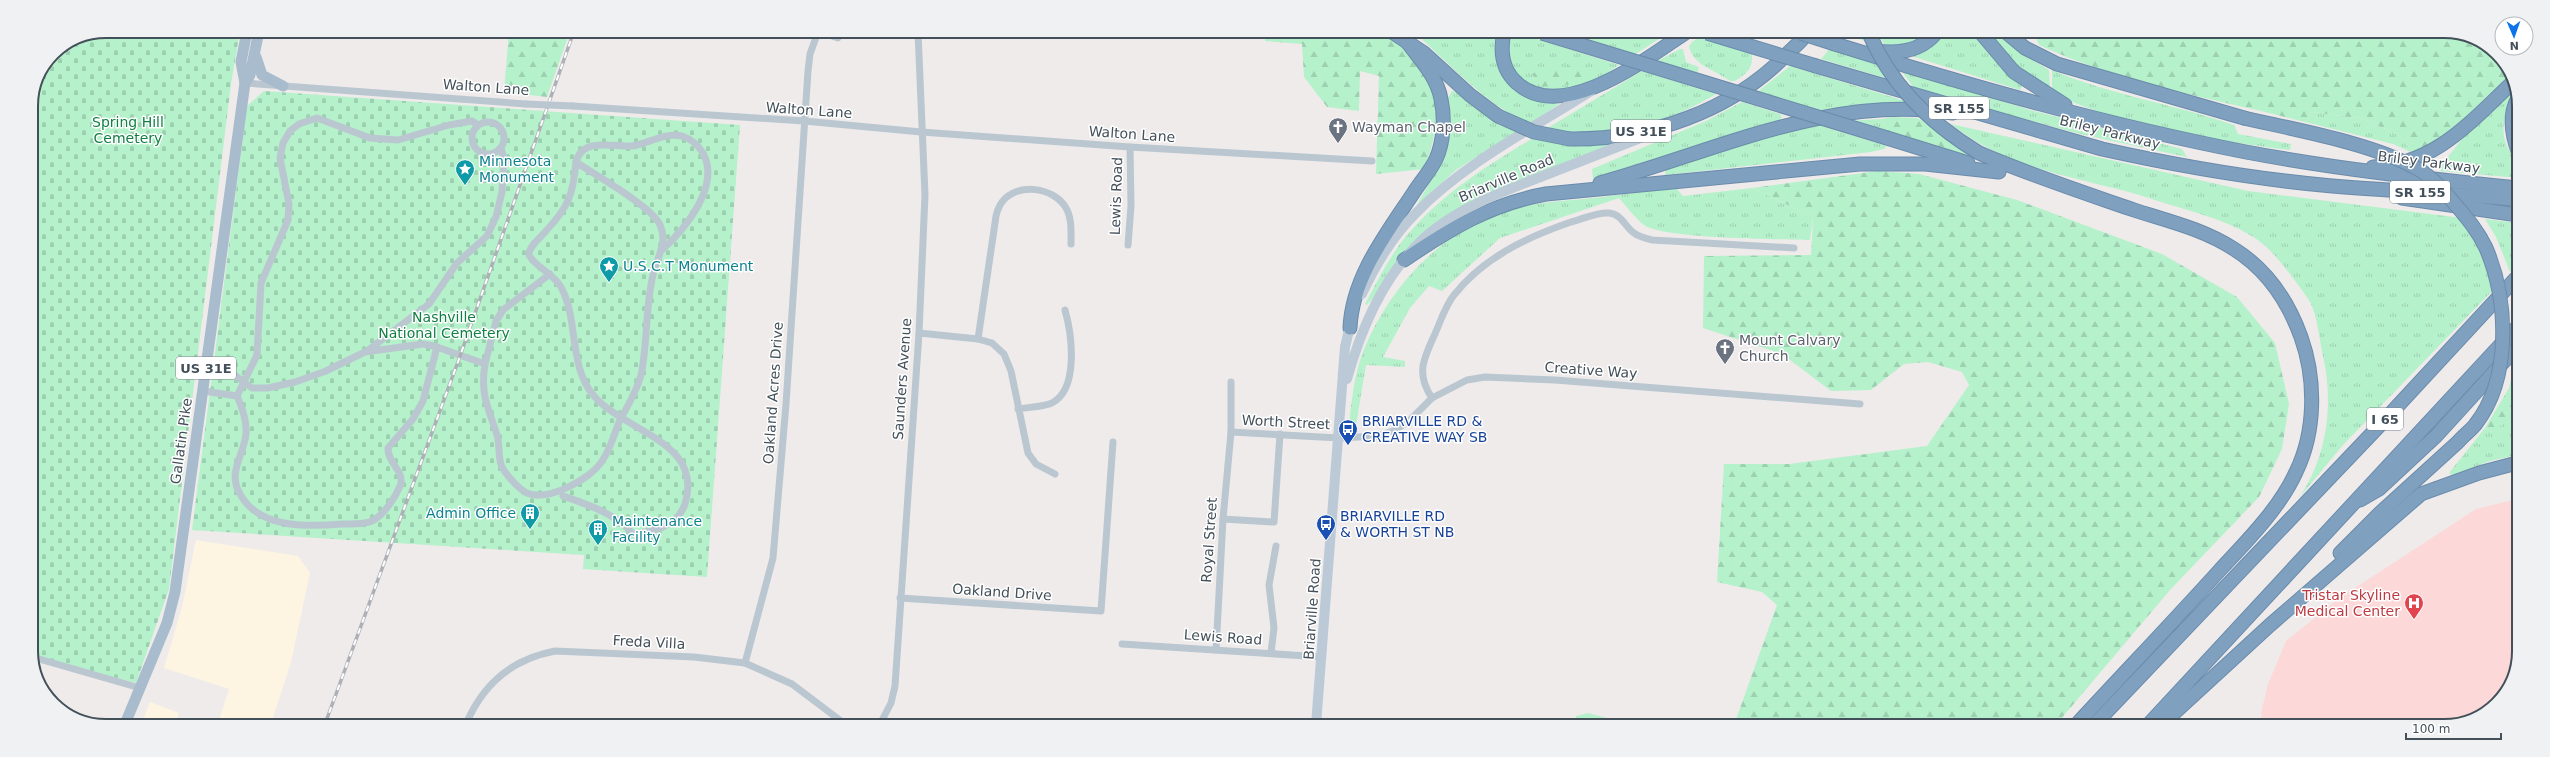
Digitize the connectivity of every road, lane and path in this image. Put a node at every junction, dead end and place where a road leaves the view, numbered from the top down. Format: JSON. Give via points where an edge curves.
{"nodes":[{"id":1,"x":246,"y":38,"type":"edge"},
{"id":2,"x":258,"y":38,"type":"edge"},
{"id":3,"x":817,"y":38,"type":"edge"},
{"id":4,"x":918,"y":38,"type":"edge"},
{"id":5,"x":1401,"y":38,"type":"edge"},
{"id":6,"x":1503,"y":38,"type":"edge"},
{"id":7,"x":1562,"y":38,"type":"edge"},
{"id":8,"x":1677,"y":38,"type":"edge"},
{"id":9,"x":1724,"y":38,"type":"edge"},
{"id":10,"x":1801,"y":38,"type":"edge"},
{"id":11,"x":1817,"y":38,"type":"edge"},
{"id":12,"x":1871,"y":38,"type":"edge"},
{"id":13,"x":1931,"y":38,"type":"edge"},
{"id":14,"x":1985,"y":38,"type":"edge"},
{"id":15,"x":2013,"y":38,"type":"edge"},
{"id":16,"x":1407,"y":42,"type":"junction"},
{"id":17,"x":1848,"y":48,"type":"junction"},
{"id":18,"x":255,"y":52,"type":"junction"},
{"id":19,"x":1613,"y":77,"type":"junction"},
{"id":20,"x":245,"y":83,"type":"junction"},
{"id":21,"x":283,"y":86,"type":"junction"},
{"id":22,"x":2509,"y":86,"type":"edge"},
{"id":23,"x":1709,"y":110,"type":"junction"},
{"id":24,"x":2080,"y":114,"type":"junction"},
{"id":25,"x":804,"y":121,"type":"junction"},
{"id":26,"x":478,"y":125,"type":"junction"},
{"id":27,"x":921,"y":132,"type":"junction"},
{"id":28,"x":501,"y":148,"type":"junction"},
{"id":29,"x":1130,"y":148,"type":"junction"},
{"id":30,"x":2102,"y":149,"type":"junction"},
{"id":31,"x":1372,"y":161,"type":"dead end"},
{"id":32,"x":576,"y":162,"type":"junction"},
{"id":33,"x":2330,"y":165,"type":"junction"},
{"id":34,"x":1999,"y":172,"type":"junction"},
{"id":35,"x":2064,"y":185,"type":"junction"},
{"id":36,"x":2322,"y":185,"type":"junction"},
{"id":37,"x":2512,"y":187,"type":"edge"},
{"id":38,"x":1565,"y":192,"type":"junction"},
{"id":39,"x":2512,"y":200,"type":"edge"},
{"id":40,"x":2512,"y":214,"type":"edge"},
{"id":41,"x":1071,"y":244,"type":"dead end"},
{"id":42,"x":1128,"y":245,"type":"dead end"},
{"id":43,"x":1794,"y":248,"type":"dead end"},
{"id":44,"x":662,"y":250,"type":"junction"},
{"id":45,"x":1404,"y":260,"type":"junction"},
{"id":46,"x":550,"y":274,"type":"junction"},
{"id":47,"x":2512,"y":281,"type":"edge"},
{"id":48,"x":1065,"y":310,"type":"dead end"},
{"id":49,"x":1350,"y":328,"type":"junction"},
{"id":50,"x":2512,"y":332,"type":"edge"},
{"id":51,"x":919,"y":333,"type":"junction"},
{"id":52,"x":978,"y":338,"type":"junction"},
{"id":53,"x":437,"y":347,"type":"junction"},
{"id":54,"x":365,"y":352,"type":"junction"},
{"id":55,"x":2512,"y":353,"type":"edge"},
{"id":56,"x":484,"y":364,"type":"junction"},
{"id":57,"x":205,"y":371,"type":"junction"},
{"id":58,"x":244,"y":382,"type":"junction"},
{"id":59,"x":1231,"y":382,"type":"dead end"},
{"id":60,"x":203,"y":391,"type":"junction"},
{"id":61,"x":237,"y":396,"type":"junction"},
{"id":62,"x":1432,"y":398,"type":"junction"},
{"id":63,"x":1341,"y":400,"type":"junction"},
{"id":64,"x":1860,"y":404,"type":"dead end"},
{"id":65,"x":1018,"y":409,"type":"junction"},
{"id":66,"x":621,"y":419,"type":"junction"},
{"id":67,"x":1231,"y":432,"type":"junction"},
{"id":68,"x":1280,"y":434,"type":"junction"},
{"id":69,"x":1339,"y":438,"type":"junction"},
{"id":70,"x":1113,"y":442,"type":"dead end"},
{"id":71,"x":2512,"y":464,"type":"edge"},
{"id":72,"x":1055,"y":474,"type":"dead end"},
{"id":73,"x":563,"y":496,"type":"dead end"},
{"id":74,"x":2351,"y":505,"type":"junction"},
{"id":75,"x":1222,"y":519,"type":"junction"},
{"id":76,"x":1276,"y":546,"type":"dead end"},
{"id":77,"x":900,"y":598,"type":"junction"},
{"id":78,"x":2270,"y":625,"type":"junction"},
{"id":79,"x":1122,"y":644,"type":"dead end"},
{"id":80,"x":1216,"y":650,"type":"junction"},
{"id":81,"x":1271,"y":653,"type":"junction"},
{"id":82,"x":1322,"y":657,"type":"junction"},
{"id":83,"x":38,"y":659,"type":"edge"},
{"id":84,"x":745,"y":663,"type":"junction"},
{"id":85,"x":140,"y":688,"type":"junction"},
{"id":86,"x":127,"y":719,"type":"edge"},
{"id":87,"x":468,"y":719,"type":"edge"},
{"id":88,"x":838,"y":719,"type":"edge"},
{"id":89,"x":883,"y":719,"type":"edge"},
{"id":90,"x":1317,"y":719,"type":"edge"},
{"id":91,"x":2082,"y":719,"type":"edge"},
{"id":92,"x":2100,"y":719,"type":"edge"},
{"id":93,"x":2153,"y":719,"type":"edge"},
{"id":94,"x":2168,"y":719,"type":"edge"}],
"edges":[{"from":1,"to":20,"type":"main road","name":"Gallatin Pike","number":"US 31E","via":[[242,62]]},
{"from":2,"to":18,"type":"main road","name":"Gallatin Pike","number":"US 31E"},
{"from":3,"to":25,"type":"street","name":"Oakland Acres Drive","via":[[810,54]]},
{"from":4,"to":27,"type":"street","name":"Saunders Avenue"},
{"from":5,"to":16,"type":"highway","number":"US 31E"},
{"from":6,"to":19,"type":"highway","via":[[1502,51],[1507,71],[1520,86],[1535,94],[1550,98],[1571,96]]},
{"from":7,"to":34,"type":"highway","bridge":true},
{"from":8,"to":19,"type":"highway"},
{"from":9,"to":30,"type":"highway","name":"Briley Parkway","number":"SR 155","bridge":true},
{"from":10,"to":23,"type":"highway","number":"US 31E","via":[[1754,83]]},
{"from":11,"to":17,"type":"highway","name":"Briley Parkway","number":"SR 155","bridge":true},
{"from":12,"to":35,"type":"highway","bridge":true,"via":[[1886,68],[1915,104],[1952,137],[1979,153]]},
{"from":13,"to":17,"type":"highway","via":[[1925,44],[1907,51]]},
{"from":14,"to":24,"type":"highway","via":[[2014,72],[2040,91]]},
{"from":15,"to":78,"type":"highway","bridge":true,"via":[[2025,48],[2058,64],[2244,118],[2387,154],[2419,169],[2442,188],[2472,224],[2485,247],[2496,276],[2503,334],[2497,378],[2475,424],[2381,512]]},
{"from":16,"to":23,"type":"highway","number":"US 31E","bridge":true,"via":[[1498,116],[1534,132],[1570,139],[1635,132]]},
{"from":16,"to":49,"type":"highway","via":[[1430,72],[1441,98],[1441,145],[1435,160],[1384,237],[1364,273],[1350,311]]},
{"from":17,"to":24,"type":"highway","name":"Briley Parkway","number":"SR 155"},
{"from":18,"to":20,"type":"main road","name":"Gallatin Pike","number":"US 31E","via":[[250,75]]},
{"from":18,"to":21,"type":"main road","via":[[262,75]]},
{"from":19,"to":49,"type":"main road","name":"Briarville Road","via":[[1466,171],[1438,192],[1414,215],[1372,273]]},
{"from":20,"to":21,"type":"street","name":"Walton Lane"},
{"from":20,"to":57,"type":"main road","name":"Gallatin Pike","number":"US 31E"},
{"from":21,"to":25,"type":"street","name":"Walton Lane","bridge":true},
{"from":22,"to":33,"type":"highway","via":[[2447,143],[2421,158],[2376,167]]},
{"from":23,"to":45,"type":"main road","name":"Briarville Road","via":[[1498,193],[1464,210],[1433,231]]},
{"from":24,"to":33,"type":"highway","name":"Briley Parkway","number":"SR 155","via":[[2247,152]]},
{"from":25,"to":27,"type":"street","name":"Walton Lane"},
{"from":25,"to":84,"type":"street","name":"Oakland Acres Drive","via":[[786,404],[773,558]]},
{"from":26,"to":28,"type":"street","via":[[489,122],[499,126],[504,137]]},
{"from":26,"to":28,"type":"street","via":[[471,136],[477,151],[490,154]]},
{"from":26,"to":58,"type":"street","via":[[472,121],[457,123],[413,137],[387,140],[362,135],[324,119],[311,119],[294,127],[286,136],[280,158],[290,204],[288,220],[261,283],[258,348],[254,364]]},
{"from":27,"to":29,"type":"street","name":"Walton Lane"},
{"from":27,"to":51,"type":"street","name":"Saunders Avenue","via":[[925,195]]},
{"from":28,"to":54,"type":"street","via":[[504,159],[502,192],[496,217],[487,236],[457,263],[429,304]]},
{"from":29,"to":31,"type":"street","name":"Walton Lane"},
{"from":29,"to":42,"type":"street","name":"Lewis Road"},
{"from":30,"to":36,"type":"highway","name":"Briley Parkway","number":"SR 155","via":[[2224,173]]},
{"from":30,"to":38,"type":"highway","via":[[2052,140],[1972,116],[1938,111],[1859,111],[1753,133],[1646,170]]},
{"from":32,"to":44,"type":"street","via":[[620,189],[655,217],[661,229]]},
{"from":32,"to":44,"type":"street","via":[[583,150],[602,144],[631,146],[657,138],[681,136],[699,147],[708,168],[706,185],[676,238]]},
{"from":32,"to":46,"type":"street","via":[[572,195],[554,223],[528,252],[531,259]]},
{"from":33,"to":37,"type":"highway","name":"Briley Parkway","number":"SR 155"},
{"from":34,"to":35,"type":"highway"},
{"from":34,"to":38,"type":"highway","via":[[1925,164],[1860,164]]},
{"from":35,"to":91,"type":"highway","via":[[2194,229],[2234,249],[2253,263],[2284,300],[2296,323],[2308,366],[2312,406],[2304,453],[2296,472],[2278,501],[2246,542]]},
{"from":36,"to":39,"type":"highway","name":"Briley Parkway","number":"SR 155"},
{"from":36,"to":40,"type":"highway","via":[[2336,190]]},
{"from":38,"to":45,"type":"highway","via":[[1531,196],[1478,214]]},
{"from":41,"to":52,"type":"street","via":[[1070,222],[1066,208],[1055,195],[1036,190],[1020,190],[1002,202],[996,216]]},
{"from":43,"to":62,"type":"street","via":[[1652,240],[1635,234],[1620,217],[1610,213],[1598,214],[1547,230],[1510,247],[1485,265],[1453,296],[1425,354],[1421,372],[1424,386]]},
{"from":44,"to":66,"type":"street","via":[[648,300],[641,376]]},
{"from":45,"to":63,"type":"main road","name":"Briarville Road","via":[[1370,316],[1354,353]]},
{"from":46,"to":56,"type":"street","via":[[503,310],[496,321]]},
{"from":46,"to":66,"type":"street","via":[[561,287],[575,336],[583,380],[594,396]]},
{"from":47,"to":92,"type":"highway","number":"I 65","via":[[2375,431]]},
{"from":48,"to":65,"type":"street","via":[[1069,324],[1070,366],[1069,382],[1064,394],[1051,403]]},
{"from":49,"to":63,"type":"main road","name":"Briarville Road","via":[[1345,347]]},
{"from":50,"to":74,"type":"highway","number":"I 65"},
{"from":51,"to":52,"type":"street"},
{"from":51,"to":77,"type":"street","name":"Saunders Avenue"},
{"from":52,"to":65,"type":"street","via":[[992,343],[1004,354],[1012,371]]},
{"from":53,"to":54,"type":"street","via":[[423,344]]},
{"from":53,"to":56,"type":"street"},
{"from":53,"to":61,"type":"street","via":[[423,401],[413,419],[388,448],[390,460],[401,474],[400,486],[374,521],[312,526],[283,523],[257,514],[247,506],[238,491],[235,478],[246,435]]},
{"from":54,"to":58,"type":"street","via":[[326,371],[278,387],[254,389]]},
{"from":55,"to":74,"type":"highway","via":[[2436,436],[2379,490]]},
{"from":56,"to":66,"type":"street","via":[[484,399],[501,449],[500,463],[525,493],[549,493],[572,486],[588,476],[603,461]]},
{"from":57,"to":58,"type":"street","via":[[236,376]]},
{"from":57,"to":60,"type":"main road","name":"Gallatin Pike","number":"US 31E"},
{"from":58,"to":61,"type":"street"},
{"from":59,"to":67,"type":"street","name":"Royal Street"},
{"from":60,"to":61,"type":"street"},
{"from":60,"to":85,"type":"main road","name":"Gallatin Pike","number":"US 31E","via":[[175,592],[168,623]]},
{"from":62,"to":64,"type":"street","name":"Creative Way","via":[[1467,380],[1485,377],[1555,380]]},
{"from":62,"to":69,"type":"street","name":"Creative Way","via":[[1408,422],[1394,431],[1378,436]]},
{"from":63,"to":69,"type":"main road","name":"Briarville Road"},
{"from":65,"to":72,"type":"street","via":[[1028,453],[1036,464]]},
{"from":66,"to":73,"type":"street","via":[[664,444],[677,454],[684,464],[689,482],[688,493],[683,508],[674,521],[667,526],[633,534],[626,525],[588,504]]},
{"from":67,"to":68,"type":"street","name":"Worth Street"},
{"from":67,"to":75,"type":"street","name":"Royal Street"},
{"from":68,"to":69,"type":"street","name":"Worth Street"},
{"from":68,"to":75,"type":"street","via":[[1274,522]]},
{"from":69,"to":82,"type":"main road","name":"Briarville Road"},
{"from":70,"to":77,"type":"street","name":"Oakland Drive","via":[[1101,611]]},
{"from":71,"to":78,"type":"highway","via":[[2421,494]]},
{"from":74,"to":93,"type":"highway","number":"I 65"},
{"from":75,"to":80,"type":"street","name":"Royal Street"},
{"from":76,"to":81,"type":"street","via":[[1269,585],[1274,628]]},
{"from":77,"to":89,"type":"street","name":"Saunders Avenue","via":[[895,686],[891,703]]},
{"from":78,"to":94,"type":"highway"},
{"from":79,"to":80,"type":"street","name":"Lewis Road"},
{"from":80,"to":81,"type":"street","name":"Lewis Road"},
{"from":81,"to":82,"type":"street","name":"Lewis Road"},
{"from":82,"to":90,"type":"main road","name":"Briarville Road"},
{"from":83,"to":85,"type":"street"},
{"from":84,"to":87,"type":"street","name":"Freda Villa","via":[[694,657],[555,651],[536,655],[504,672],[486,688],[474,704]]},
{"from":84,"to":88,"type":"street","name":"Freda Villa","via":[[792,684]]},
{"from":85,"to":86,"type":"main road","name":"Gallatin Pike","number":"US 31E"}]}
